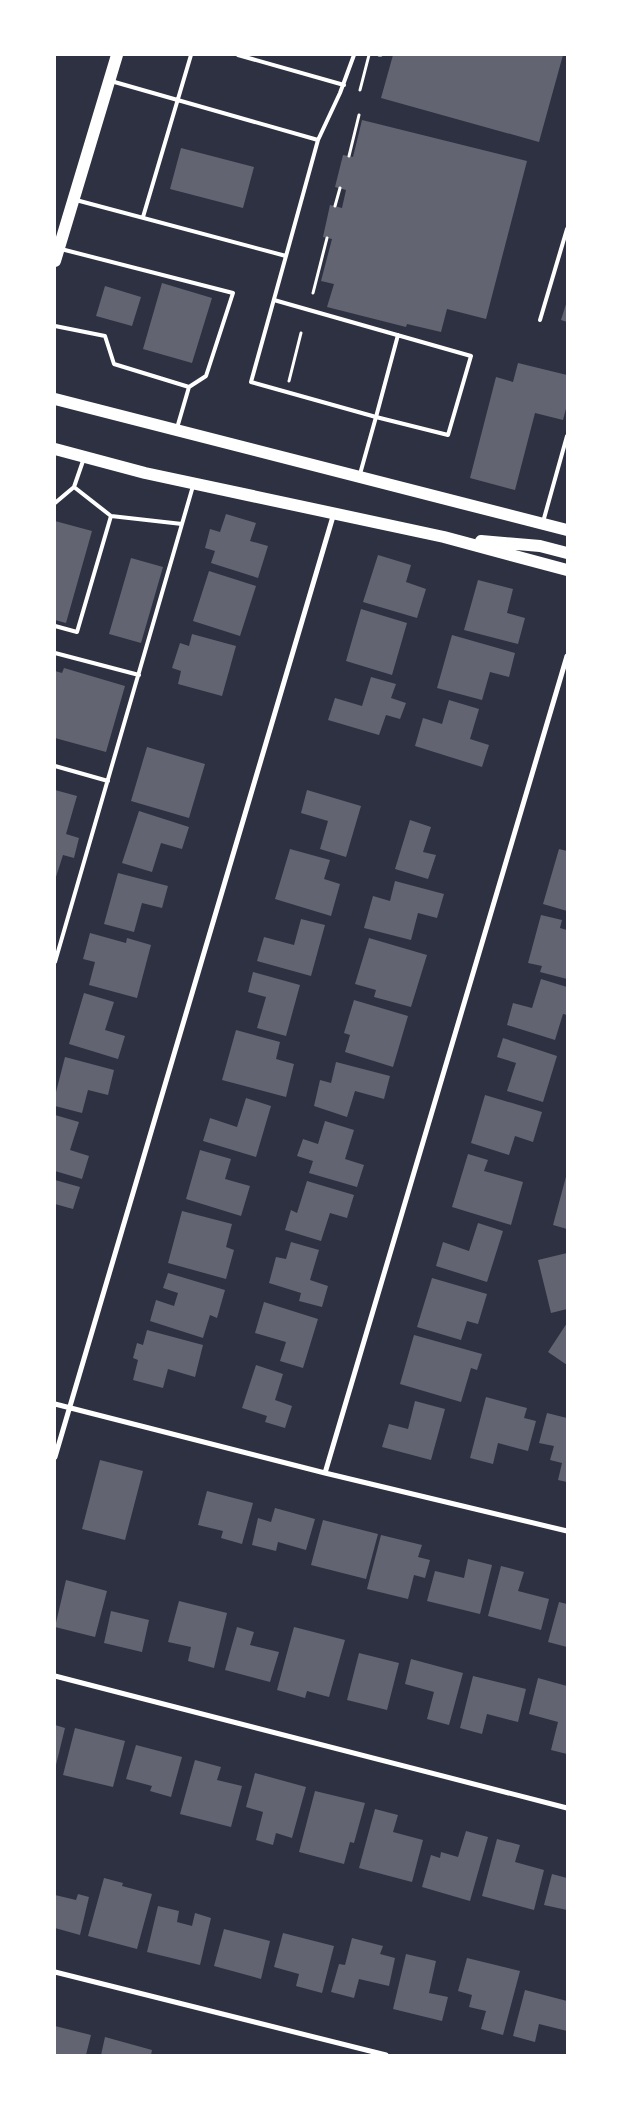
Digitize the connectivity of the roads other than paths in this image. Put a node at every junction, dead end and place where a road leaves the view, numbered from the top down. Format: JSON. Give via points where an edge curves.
{"nodes":[{"id":1,"x":117,"y":55,"type":"edge"},
{"id":2,"x":191,"y":55,"type":"edge"},
{"id":3,"x":238,"y":55,"type":"edge"},
{"id":4,"x":354,"y":55,"type":"edge"},
{"id":5,"x":109,"y":80,"type":"junction"},
{"id":6,"x":344,"y":84,"type":"junction"},
{"id":7,"x":178,"y":100,"type":"junction"},
{"id":8,"x":318,"y":140,"type":"junction"},
{"id":9,"x":74,"y":199,"type":"junction"},
{"id":10,"x":143,"y":218,"type":"junction"},
{"id":11,"x":567,"y":229,"type":"edge"},
{"id":12,"x":57,"y":255,"type":"edge"},
{"id":13,"x":286,"y":256,"type":"junction"},
{"id":14,"x":274,"y":300,"type":"junction"},
{"id":15,"x":540,"y":320,"type":"dead end"},
{"id":16,"x":55,"y":326,"type":"edge"},
{"id":17,"x":398,"y":335,"type":"junction"},
{"id":18,"x":189,"y":387,"type":"junction"},
{"id":19,"x":55,"y":398,"type":"edge"},
{"id":20,"x":376,"y":417,"type":"junction"},
{"id":21,"x":177,"y":430,"type":"junction"},
{"id":22,"x":567,"y":436,"type":"edge"},
{"id":23,"x":55,"y":449,"type":"edge"},
{"id":24,"x":84,"y":457,"type":"junction"},
{"id":25,"x":359,"y":478,"type":"junction"},
{"id":26,"x":194,"y":483,"type":"junction"},
{"id":27,"x":74,"y":487,"type":"junction"},
{"id":28,"x":55,"y":503,"type":"edge"},
{"id":29,"x":334,"y":513,"type":"junction"},
{"id":30,"x":111,"y":516,"type":"junction"},
{"id":31,"x":182,"y":524,"type":"junction"},
{"id":32,"x":542,"y":524,"type":"junction"},
{"id":33,"x":567,"y":530,"type":"edge"},
{"id":34,"x":444,"y":537,"type":"junction"},
{"id":35,"x":567,"y":553,"type":"edge"},
{"id":36,"x":567,"y":570,"type":"edge"},
{"id":37,"x":55,"y":626,"type":"edge"},
{"id":38,"x":55,"y":653,"type":"edge"},
{"id":39,"x":567,"y":656,"type":"edge"},
{"id":40,"x":140,"y":675,"type":"junction"},
{"id":41,"x":55,"y":766,"type":"edge"},
{"id":42,"x":108,"y":781,"type":"junction"},
{"id":43,"x":55,"y":962,"type":"edge"},
{"id":44,"x":55,"y":1404,"type":"edge"},
{"id":45,"x":69,"y":1408,"type":"junction"},
{"id":46,"x":55,"y":1457,"type":"edge"},
{"id":47,"x":325,"y":1473,"type":"junction"},
{"id":48,"x":567,"y":1531,"type":"edge"},
{"id":49,"x":55,"y":1676,"type":"edge"},
{"id":50,"x":567,"y":1808,"type":"edge"},
{"id":51,"x":55,"y":1972,"type":"edge"},
{"id":52,"x":386,"y":2055,"type":"edge"}],
"edges":[{"from":1,"to":5,"type":"main road"},
{"from":2,"to":7,"type":"lane"},
{"from":3,"to":6,"type":"lane"},
{"from":4,"to":6,"type":"lane"},
{"from":5,"to":7,"type":"lane"},
{"from":5,"to":9,"type":"main road"},
{"from":6,"to":8,"type":"lane"},
{"from":7,"to":8,"type":"lane"},
{"from":7,"to":10,"type":"lane"},
{"from":8,"to":13,"type":"lane"},
{"from":9,"to":10,"type":"lane"},
{"from":9,"to":12,"type":"main road"},
{"from":10,"to":13,"type":"lane"},
{"from":11,"to":15,"type":"lane"},
{"from":12,"to":18,"type":"lane","via":[[233,293],[206,376]]},
{"from":13,"to":14,"type":"lane"},
{"from":14,"to":17,"type":"lane"},
{"from":14,"to":20,"type":"lane","via":[[251,382]]},
{"from":16,"to":18,"type":"lane","via":[[105,336],[114,364]]},
{"from":17,"to":20,"type":"lane"},
{"from":17,"to":20,"type":"lane","via":[[471,356],[448,435]]},
{"from":18,"to":21,"type":"lane"},
{"from":19,"to":21,"type":"main road"},
{"from":20,"to":25,"type":"lane"},
{"from":21,"to":25,"type":"main road"},
{"from":22,"to":32,"type":"lane"},
{"from":23,"to":24,"type":"main road"},
{"from":24,"to":26,"type":"main road"},
{"from":24,"to":27,"type":"lane"},
{"from":25,"to":32,"type":"main road"},
{"from":26,"to":29,"type":"main road"},
{"from":26,"to":31,"type":"lane"},
{"from":27,"to":28,"type":"lane"},
{"from":27,"to":30,"type":"lane"},
{"from":29,"to":34,"type":"main road"},
{"from":29,"to":45,"type":"street"},
{"from":30,"to":31,"type":"lane"},
{"from":30,"to":37,"type":"lane","via":[[76,632]]},
{"from":31,"to":40,"type":"lane"},
{"from":32,"to":33,"type":"main road"},
{"from":34,"to":35,"type":"main road","via":[[540,546]]},
{"from":34,"to":36,"type":"main road"},
{"from":38,"to":40,"type":"lane"},
{"from":39,"to":47,"type":"street"},
{"from":40,"to":42,"type":"lane"},
{"from":41,"to":42,"type":"lane"},
{"from":42,"to":43,"type":"lane"},
{"from":44,"to":45,"type":"street"},
{"from":45,"to":46,"type":"street"},
{"from":45,"to":47,"type":"street"},
{"from":47,"to":48,"type":"street"},
{"from":49,"to":50,"type":"street"},
{"from":51,"to":52,"type":"street"}]}
